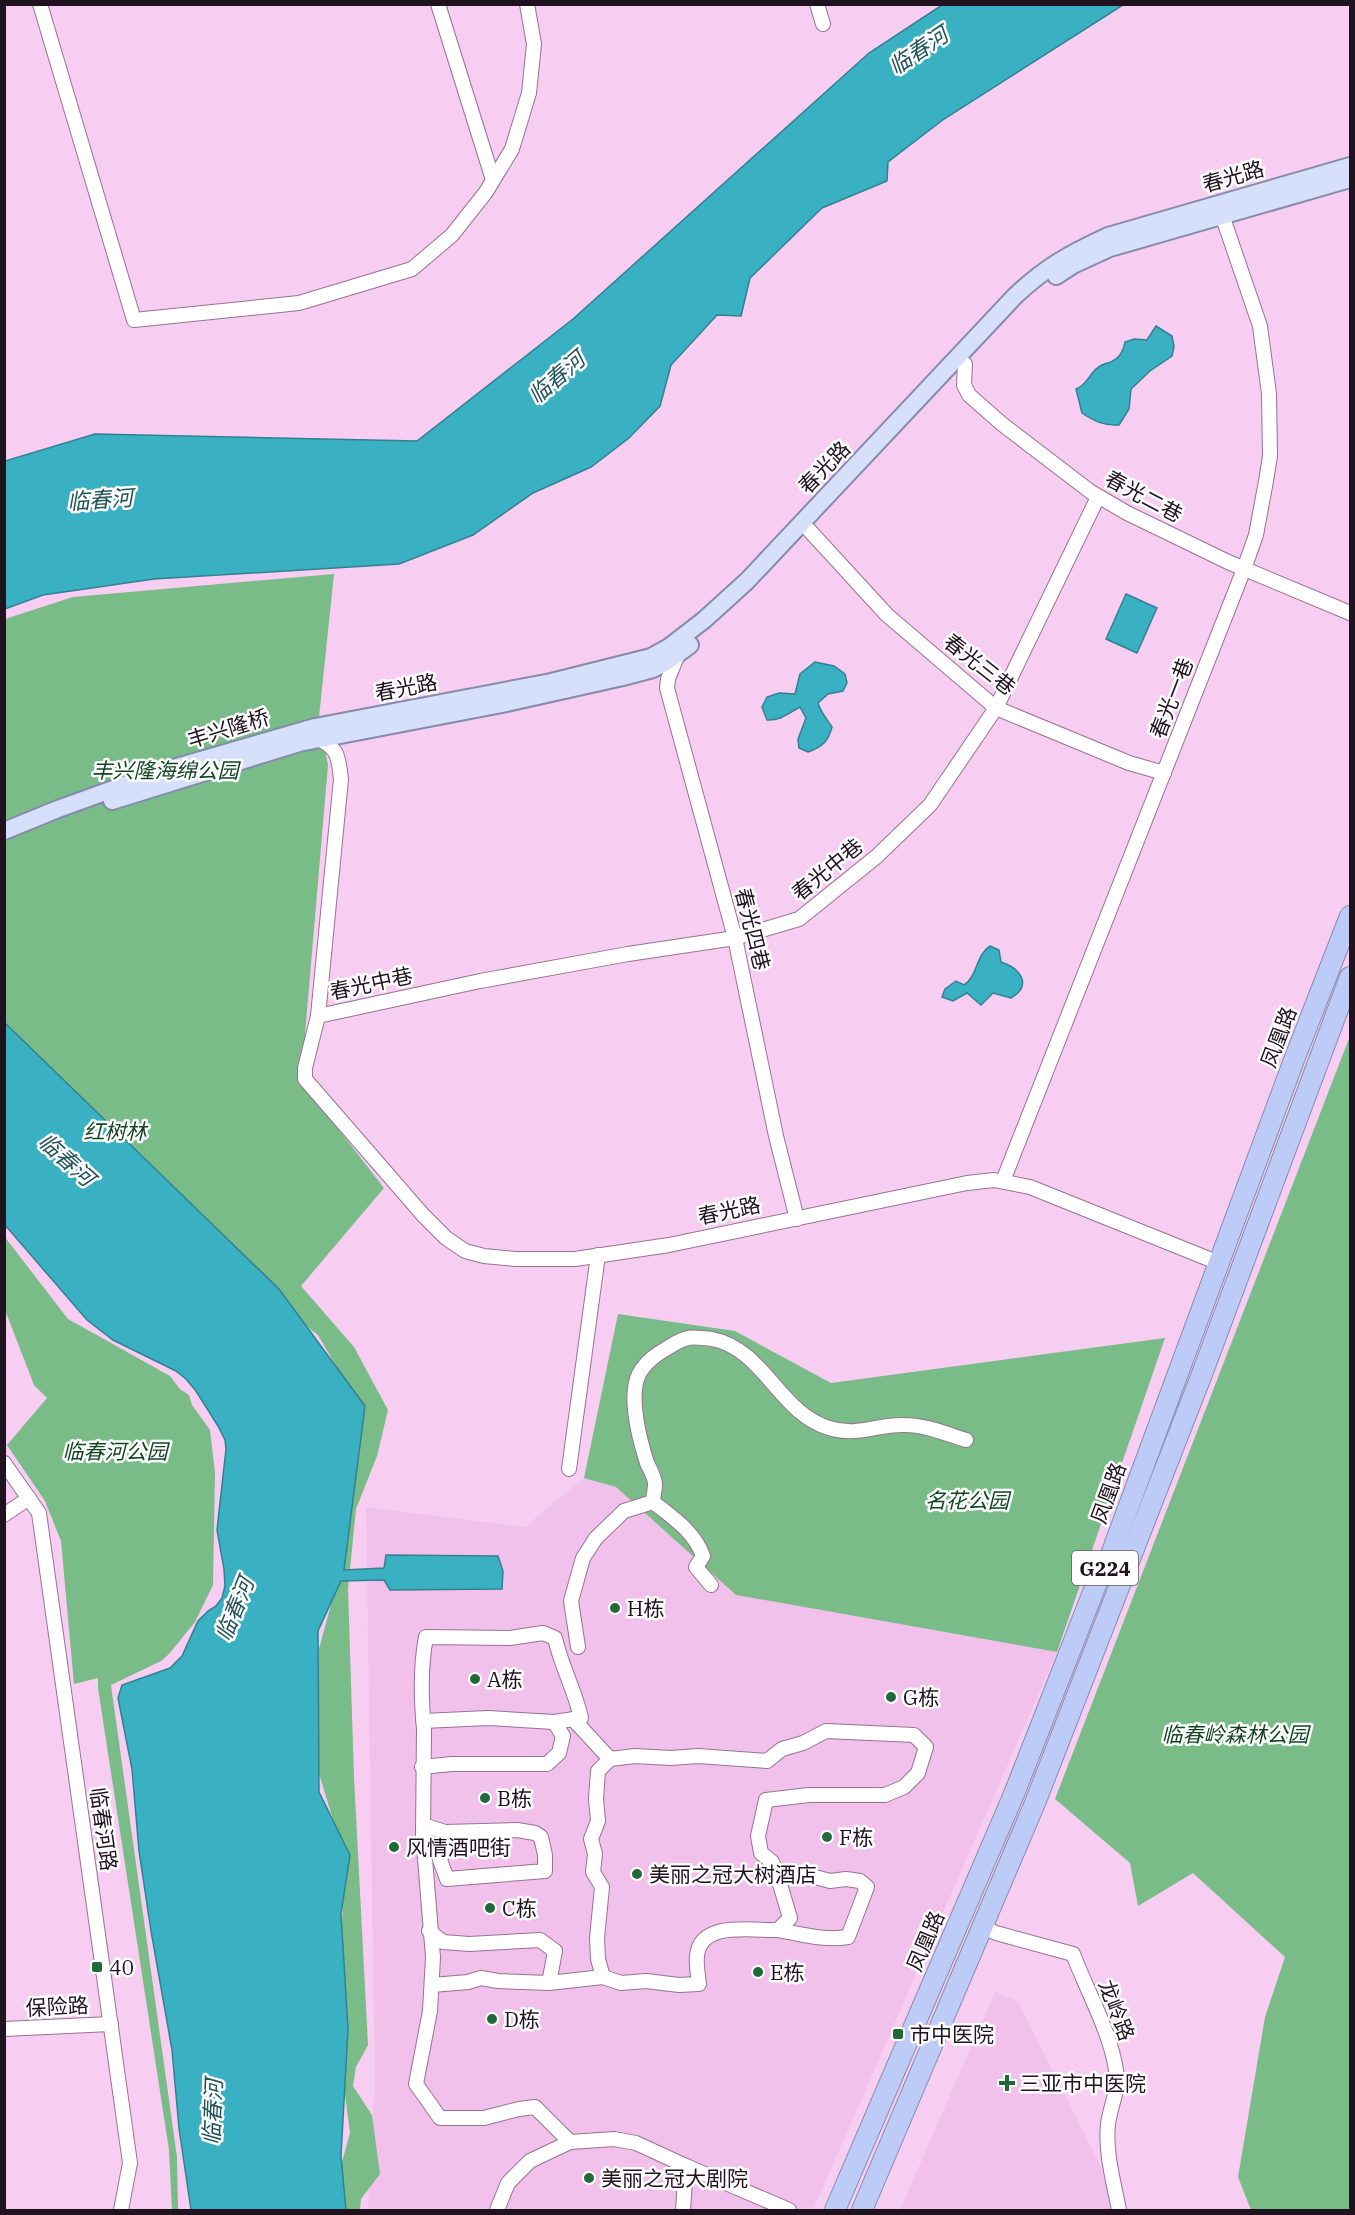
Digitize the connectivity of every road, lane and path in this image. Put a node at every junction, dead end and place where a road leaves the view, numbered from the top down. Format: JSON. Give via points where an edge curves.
{"nodes":[{"id":1,"x":40,"y":4,"type":"edge"},
{"id":2,"x":438,"y":4,"type":"edge"},
{"id":3,"x":527,"y":4,"type":"edge"},
{"id":4,"x":817,"y":4,"type":"edge"},
{"id":5,"x":823,"y":24,"type":"dead end"},
{"id":6,"x":1350,"y":166,"type":"edge"},
{"id":7,"x":1350,"y":179,"type":"edge"},
{"id":8,"x":493,"y":180,"type":"junction"},
{"id":9,"x":1222,"y":215,"type":"junction"},
{"id":10,"x":965,"y":364,"type":"junction"},
{"id":11,"x":1098,"y":496,"type":"junction"},
{"id":12,"x":809,"y":530,"type":"junction"},
{"id":13,"x":1244,"y":569,"type":"junction"},
{"id":14,"x":1350,"y":613,"type":"edge"},
{"id":15,"x":678,"y":654,"type":"junction"},
{"id":16,"x":996,"y":708,"type":"junction"},
{"id":17,"x":298,"y":737,"type":"junction"},
{"id":18,"x":317,"y":738,"type":"junction"},
{"id":19,"x":1164,"y":773,"type":"junction"},
{"id":20,"x":102,"y":799,"type":"junction"},
{"id":21,"x":4,"y":831,"type":"edge"},
{"id":22,"x":4,"y":842,"type":"edge"},
{"id":23,"x":1350,"y":916,"type":"edge"},
{"id":24,"x":735,"y":938,"type":"junction"},
{"id":25,"x":1350,"y":977,"type":"edge"},
{"id":26,"x":318,"y":1016,"type":"junction"},
{"id":27,"x":1003,"y":1181,"type":"junction"},
{"id":28,"x":797,"y":1219,"type":"junction"},
{"id":29,"x":598,"y":1255,"type":"junction"},
{"id":30,"x":1220,"y":1263,"type":"junction"},
{"id":31,"x":966,"y":1440,"type":"dead end"},
{"id":32,"x":4,"y":1463,"type":"edge"},
{"id":33,"x":569,"y":1469,"type":"dead end"},
{"id":34,"x":29,"y":1498,"type":"junction"},
{"id":35,"x":653,"y":1502,"type":"junction"},
{"id":36,"x":4,"y":1515,"type":"edge"},
{"id":37,"x":711,"y":1585,"type":"dead end"},
{"id":38,"x":578,"y":1647,"type":"dead end"},
{"id":39,"x":573,"y":1719,"type":"junction"},
{"id":40,"x":423,"y":1721,"type":"junction"},
{"id":41,"x":554,"y":1722,"type":"junction"},
{"id":42,"x":610,"y":1759,"type":"junction"},
{"id":43,"x":423,"y":1767,"type":"junction"},
{"id":44,"x":1014,"y":1794,"type":"junction"},
{"id":45,"x":1035,"y":1803,"type":"junction"},
{"id":46,"x":423,"y":1825,"type":"junction"},
{"id":47,"x":445,"y":1832,"type":"junction"},
{"id":48,"x":777,"y":1874,"type":"junction"},
{"id":49,"x":983,"y":1927,"type":"junction"},
{"id":50,"x":778,"y":1930,"type":"junction"},
{"id":51,"x":429,"y":1931,"type":"junction"},
{"id":52,"x":603,"y":1977,"type":"junction"},
{"id":53,"x":549,"y":1983,"type":"junction"},
{"id":54,"x":432,"y":1985,"type":"junction"},
{"id":55,"x":111,"y":2024,"type":"junction"},
{"id":56,"x":4,"y":2030,"type":"edge"},
{"id":57,"x":570,"y":2142,"type":"junction"},
{"id":58,"x":686,"y":2166,"type":"junction"},
{"id":59,"x":121,"y":2211,"type":"edge"},
{"id":60,"x":497,"y":2211,"type":"edge"},
{"id":61,"x":683,"y":2211,"type":"edge"},
{"id":62,"x":789,"y":2211,"type":"edge"},
{"id":63,"x":835,"y":2211,"type":"edge"},
{"id":64,"x":862,"y":2211,"type":"edge"},
{"id":65,"x":1119,"y":2211,"type":"edge"}],
"edges":[{"from":1,"to":8,"type":"street","via":[[134,320],[299,303],[412,269],[452,235]]},
{"from":2,"to":8,"type":"street"},
{"from":3,"to":8,"type":"street","via":[[534,44],[529,93],[512,149]]},
{"from":4,"to":5,"type":"street"},
{"from":6,"to":17,"type":"main road","name":"春光路","via":[[1108,236],[1040,273],[747,581],[704,620],[660,652],[551,682]]},
{"from":7,"to":9,"type":"main road","name":"春光路"},
{"from":9,"to":10,"type":"main road","name":"春光路","via":[[1110,248],[1073,265],[1034,293]]},
{"from":9,"to":13,"type":"street","name":"春光一巷","via":[[1260,326],[1269,394],[1270,456],[1256,536]]},
{"from":10,"to":11,"type":"street","name":"春光二巷","via":[[964,385],[969,395]]},
{"from":10,"to":12,"type":"main road","name":"春光路"},
{"from":11,"to":13,"type":"street","name":"春光二巷"},
{"from":11,"to":16,"type":"street","name":"春光中巷"},
{"from":12,"to":15,"type":"main road","name":"春光路","via":[[749,593]]},
{"from":12,"to":16,"type":"street","name":"春光三巷","via":[[887,615]]},
{"from":13,"to":14,"type":"street","name":"春光二巷"},
{"from":13,"to":19,"type":"street","name":"春光一巷"},
{"from":15,"to":18,"type":"main road","name":"春光路","via":[[653,669],[623,677]]},
{"from":15,"to":24,"type":"street","name":"春光四巷","via":[[667,688]]},
{"from":16,"to":19,"type":"street","name":"春光三巷","via":[[1129,763]]},
{"from":16,"to":24,"type":"street","name":"春光中巷","via":[[930,805],[876,857],[799,920]]},
{"from":17,"to":18,"type":"main road","name":"春光路"},
{"from":17,"to":20,"type":"main road","name":"丰兴隆桥"},
{"from":18,"to":26,"type":"street","via":[[331,745],[338,756],[341,779]]},
{"from":19,"to":27,"type":"street","name":"春光一巷"},
{"from":20,"to":21,"type":"main road","name":"丰兴隆桥"},
{"from":20,"to":22,"type":"main road","name":"丰兴隆桥"},
{"from":23,"to":30,"type":"highway","name":"凤凰路","number":"G224"},
{"from":24,"to":26,"type":"street","name":"春光中巷","via":[[480,981]]},
{"from":24,"to":28,"type":"street","name":"春光四巷"},
{"from":25,"to":45,"type":"highway","number":"G224","via":[[1202,1374]]},
{"from":26,"to":29,"type":"street","name":"春光路","via":[[305,1079],[446,1238],[465,1251],[484,1256],[515,1259]]},
{"from":27,"to":28,"type":"street","name":"春光路","via":[[968,1183]]},
{"from":27,"to":30,"type":"street","name":"春光路","via":[[1030,1187]]},
{"from":28,"to":29,"type":"street","name":"春光路"},
{"from":29,"to":33,"type":"street"},
{"from":30,"to":44,"type":"highway","name":"凤凰路","number":"G224","via":[[1107,1566],[1101,1572]]},
{"from":31,"to":35,"type":"street","via":[[911,1425],[849,1433],[826,1428],[803,1416],[737,1348],[697,1336],[682,1338],[651,1358],[638,1375],[636,1419],[655,1483]]},
{"from":32,"to":34,"type":"street","name":"临春河路"},
{"from":34,"to":36,"type":"street"},
{"from":34,"to":55,"type":"street","name":"临春河路","via":[[39,1513]]},
{"from":35,"to":37,"type":"street","via":[[698,1542],[703,1556],[696,1567]]},
{"from":35,"to":38,"type":"street","via":[[624,1511],[582,1558],[571,1601]]},
{"from":39,"to":40,"type":"street","via":[[581,1718],[555,1638],[543,1634],[510,1638],[426,1637],[420,1684]]},
{"from":39,"to":41,"type":"street"},
{"from":39,"to":42,"type":"street"},
{"from":40,"to":41,"type":"street","via":[[488,1718]]},
{"from":40,"to":43,"type":"street"},
{"from":41,"to":43,"type":"street","via":[[563,1736],[559,1753],[547,1764]]},
{"from":42,"to":48,"type":"street","via":[[698,1756],[767,1761],[782,1749],[826,1731],[914,1735],[926,1748],[918,1773],[904,1787],[885,1795],[809,1795],[766,1800],[758,1836],[761,1853],[772,1862]]},
{"from":42,"to":52,"type":"street","via":[[598,1771],[598,1821],[591,1839],[595,1854],[593,1872],[602,1887],[597,1938]]},
{"from":43,"to":46,"type":"street"},
{"from":44,"to":45,"type":"highway"},
{"from":44,"to":63,"type":"highway","name":"凤凰路","number":"G224"},
{"from":45,"to":49,"type":"highway","number":"G224"},
{"from":46,"to":47,"type":"street"},
{"from":46,"to":51,"type":"street"},
{"from":47,"to":47,"type":"street","via":[[508,1829],[535,1833],[542,1837],[545,1871],[447,1879],[440,1860]]},
{"from":48,"to":50,"type":"street","via":[[790,1918]]},
{"from":48,"to":50,"type":"street","via":[[796,1872],[830,1881],[860,1881],[867,1887],[848,1936],[813,1937]]},
{"from":49,"to":64,"type":"highway","number":"G224"},
{"from":49,"to":65,"type":"street","name":"龙岭路","via":[[1073,1954],[1117,2071],[1108,2124],[1109,2159]]},
{"from":50,"to":52,"type":"street","via":[[710,1933],[700,1944],[697,1955],[699,1984],[621,1983]]},
{"from":51,"to":53,"type":"street","via":[[443,1942],[540,1940],[555,1951]]},
{"from":51,"to":54,"type":"street"},
{"from":52,"to":53,"type":"street"},
{"from":53,"to":54,"type":"street","via":[[481,1978]]},
{"from":54,"to":57,"type":"street","via":[[416,2084],[440,2118],[484,2118],[535,2107]]},
{"from":55,"to":56,"type":"street","name":"保险路"},
{"from":55,"to":59,"type":"street","name":"临春河路","via":[[130,2163]]},
{"from":57,"to":58,"type":"street","via":[[614,2139],[636,2143]]},
{"from":57,"to":60,"type":"street","via":[[530,2161],[508,2183]]},
{"from":58,"to":61,"type":"street"},
{"from":58,"to":62,"type":"street"}]}
